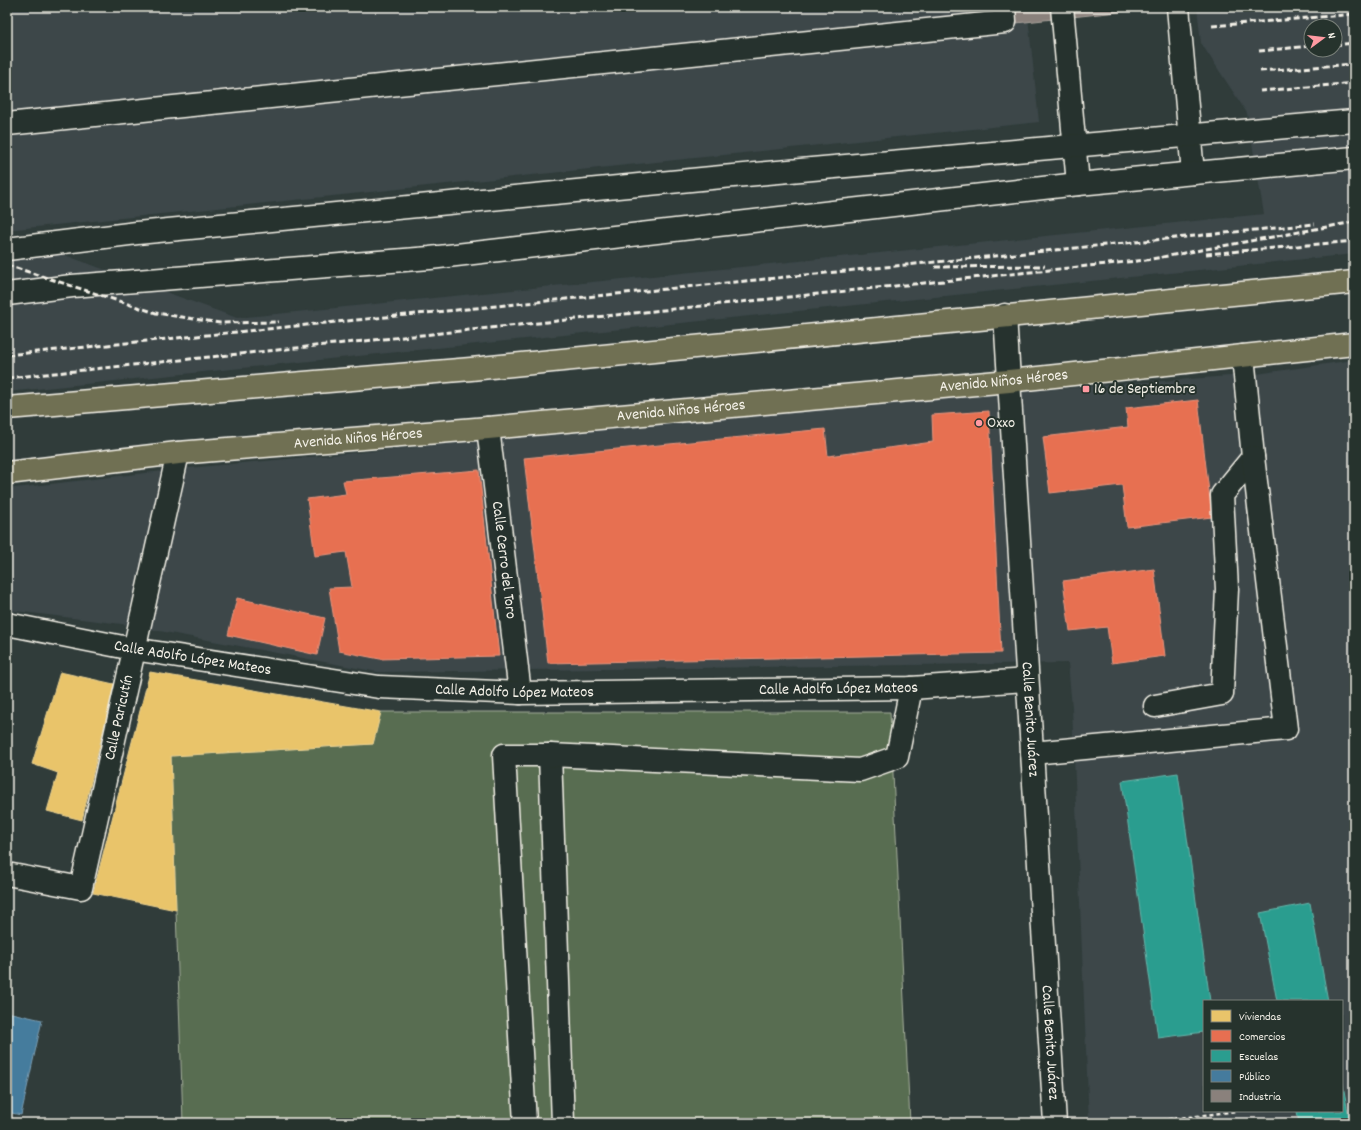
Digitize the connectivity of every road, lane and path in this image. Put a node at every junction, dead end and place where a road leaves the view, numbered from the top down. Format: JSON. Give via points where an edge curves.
{"nodes":[{"id":1,"x":1004,"y":7,"type":"edge"},
{"id":2,"x":1062,"y":7,"type":"edge"},
{"id":3,"x":1178,"y":7,"type":"edge"},
{"id":4,"x":1354,"y":121,"type":"edge"},
{"id":5,"x":7,"y":124,"type":"edge"},
{"id":6,"x":1190,"y":137,"type":"junction"},
{"id":7,"x":1075,"y":145,"type":"junction"},
{"id":8,"x":1354,"y":158,"type":"edge"},
{"id":9,"x":1193,"y":173,"type":"junction"},
{"id":10,"x":1078,"y":184,"type":"junction"},
{"id":11,"x":7,"y":249,"type":"edge"},
{"id":12,"x":1354,"y":282,"type":"edge"},
{"id":13,"x":7,"y":294,"type":"edge"},
{"id":14,"x":1005,"y":315,"type":"junction"},
{"id":15,"x":1354,"y":344,"type":"edge"},
{"id":16,"x":1243,"y":356,"type":"junction"},
{"id":17,"x":1009,"y":381,"type":"junction"},
{"id":18,"x":7,"y":408,"type":"edge"},
{"id":19,"x":488,"y":428,"type":"junction"},
{"id":20,"x":178,"y":453,"type":"junction"},
{"id":21,"x":1253,"y":458,"type":"junction"},
{"id":22,"x":7,"y":473,"type":"edge"},
{"id":23,"x":7,"y":624,"type":"edge"},
{"id":24,"x":133,"y":649,"type":"junction"},
{"id":25,"x":1027,"y":680,"type":"junction"},
{"id":26,"x":911,"y":688,"type":"junction"},
{"id":27,"x":520,"y":693,"type":"junction"},
{"id":28,"x":1155,"y":706,"type":"dead end"},
{"id":29,"x":1032,"y":753,"type":"junction"},
{"id":30,"x":550,"y":755,"type":"junction"},
{"id":31,"x":7,"y":874,"type":"edge"},
{"id":32,"x":1229,"y":1112,"type":"edge"},
{"id":33,"x":525,"y":1123,"type":"edge"},
{"id":34,"x":563,"y":1123,"type":"edge"},
{"id":35,"x":1055,"y":1123,"type":"edge"},
{"id":36,"x":1140,"y":1123,"type":"edge"}],
"edges":[{"from":1,"to":5,"type":"street","via":[[1005,22]]},
{"from":2,"to":7,"type":"street"},
{"from":3,"to":6,"type":"street"},
{"from":4,"to":6,"type":"street"},
{"from":6,"to":7,"type":"street"},
{"from":6,"to":9,"type":"street"},
{"from":7,"to":10,"type":"street"},
{"from":7,"to":11,"type":"street","via":[[144,232]]},
{"from":8,"to":9,"type":"street"},
{"from":9,"to":10,"type":"street"},
{"from":10,"to":13,"type":"street","via":[[430,258],[80,285]]},
{"from":12,"to":14,"type":"main road"},
{"from":14,"to":17,"type":"street","name":"Calle Benito Juárez"},
{"from":14,"to":18,"type":"main road","via":[[471,369]]},
{"from":15,"to":16,"type":"main road","name":"Avenida Niños Héroes"},
{"from":16,"to":17,"type":"main road","name":"Avenida Niños Héroes"},
{"from":16,"to":21,"type":"street"},
{"from":17,"to":19,"type":"main road","name":"Avenida Niños Héroes"},
{"from":17,"to":25,"type":"street","name":"Calle Benito Juárez"},
{"from":19,"to":20,"type":"main road","name":"Avenida Niños Héroes"},
{"from":19,"to":27,"type":"street","name":"Calle Cerro del Toro"},
{"from":20,"to":22,"type":"main road","name":"Avenida Niños Héroes"},
{"from":20,"to":24,"type":"street","name":"Calle Paricutín"},
{"from":21,"to":28,"type":"street","via":[[1222,495],[1227,589],[1222,694]]},
{"from":21,"to":29,"type":"street","via":[[1286,729]]},
{"from":23,"to":24,"type":"street","name":"Calle Adolfo López Mateos"},
{"from":24,"to":27,"type":"street","name":"Calle Adolfo López Mateos","via":[[379,687]]},
{"from":24,"to":31,"type":"street","name":"Calle Paricutín","via":[[81,888]]},
{"from":25,"to":26,"type":"street","name":"Calle Adolfo López Mateos"},
{"from":25,"to":29,"type":"street","name":"Calle Benito Juárez"},
{"from":26,"to":27,"type":"street","name":"Calle Adolfo López Mateos"},
{"from":26,"to":30,"type":"street","via":[[897,757],[860,770]]},
{"from":29,"to":35,"type":"street","name":"Calle Benito Juárez"},
{"from":30,"to":33,"type":"street","via":[[504,755]]},
{"from":30,"to":34,"type":"street"},
{"from":32,"to":36,"type":"path"}]}
